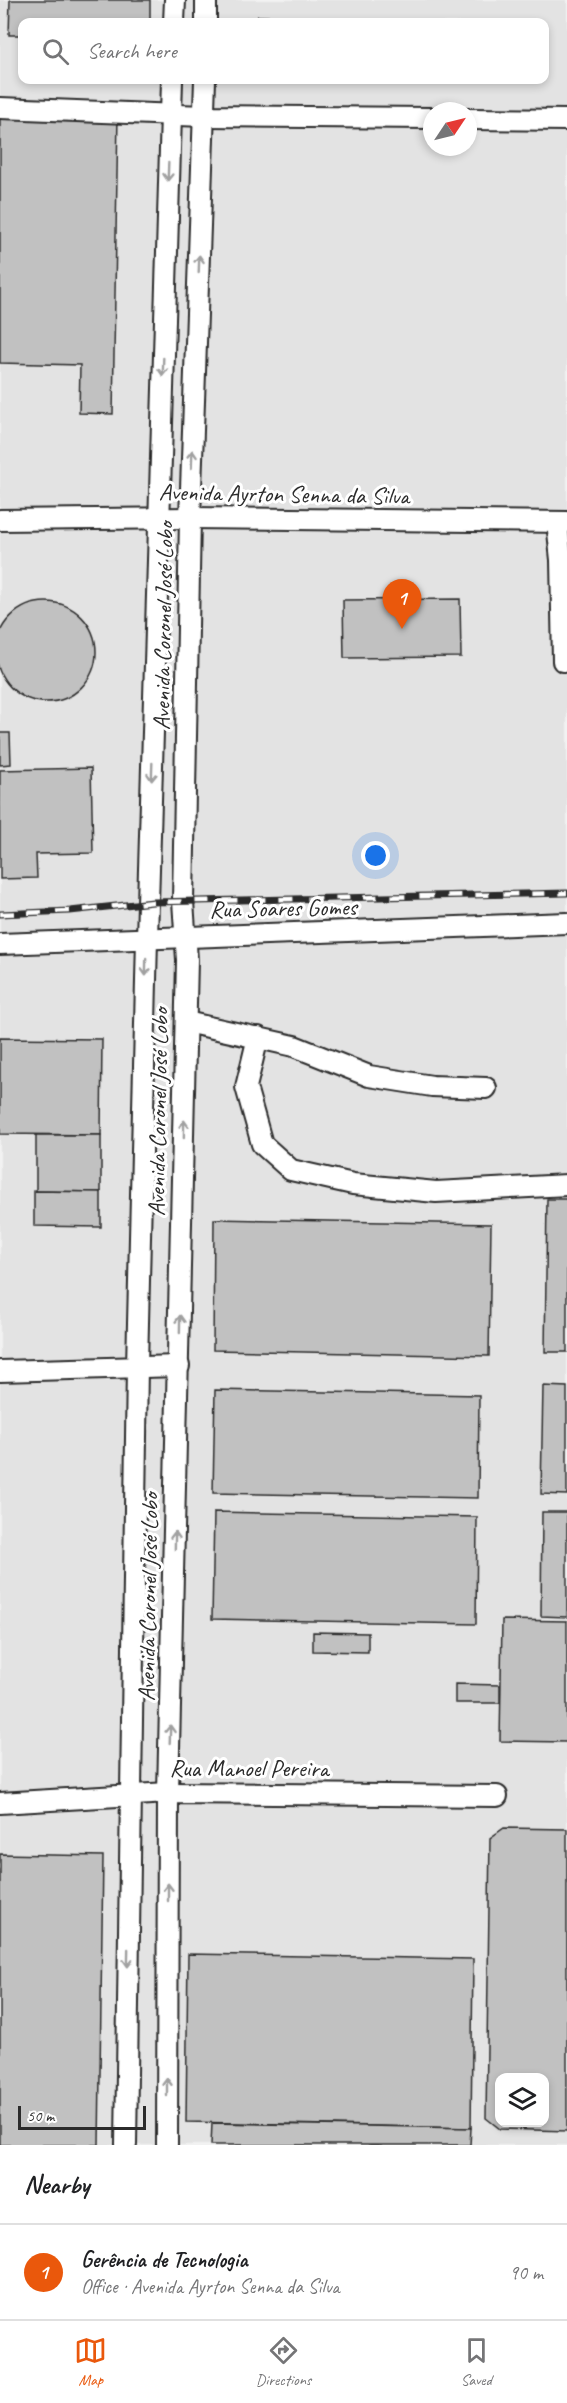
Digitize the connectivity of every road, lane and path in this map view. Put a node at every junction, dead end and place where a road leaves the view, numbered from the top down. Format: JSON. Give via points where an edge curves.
{"nodes":[{"id":1,"x":175,"y":0,"type":"edge"},
{"id":2,"x":206,"y":0,"type":"edge"},
{"id":3,"x":174,"y":18,"type":"edge"},
{"id":4,"x":206,"y":18,"type":"edge"},
{"id":5,"x":172,"y":84,"type":"edge"},
{"id":6,"x":205,"y":84,"type":"edge"},
{"id":7,"x":0,"y":108,"type":"edge"},
{"id":8,"x":170,"y":114,"type":"junction"},
{"id":9,"x":204,"y":116,"type":"junction"},
{"id":10,"x":423,"y":118,"type":"edge"},
{"id":11,"x":477,"y":119,"type":"edge"},
{"id":12,"x":567,"y":120,"type":"edge"},
{"id":13,"x":159,"y":518,"type":"junction"},
{"id":14,"x":190,"y":518,"type":"junction"},
{"id":15,"x":0,"y":520,"type":"edge"},
{"id":16,"x":562,"y":522,"type":"edge"},
{"id":17,"x":564,"y":560,"type":"edge"},
{"id":18,"x":567,"y":661,"type":"edge"},
{"id":19,"x":567,"y":923,"type":"edge"},
{"id":20,"x":185,"y":936,"type":"junction"},
{"id":21,"x":147,"y":938,"type":"junction"},
{"id":22,"x":0,"y":944,"type":"edge"},
{"id":23,"x":186,"y":1022,"type":"junction"},
{"id":24,"x":258,"y":1037,"type":"junction"},
{"id":25,"x":486,"y":1088,"type":"dead end"},
{"id":26,"x":567,"y":1185,"type":"edge"},
{"id":27,"x":137,"y":1366,"type":"junction"},
{"id":28,"x":179,"y":1366,"type":"junction"},
{"id":29,"x":0,"y":1371,"type":"edge"},
{"id":30,"x":168,"y":1793,"type":"junction"},
{"id":31,"x":129,"y":1795,"type":"junction"},
{"id":32,"x":497,"y":1796,"type":"dead end"},
{"id":33,"x":0,"y":1803,"type":"edge"},
{"id":34,"x":126,"y":2145,"type":"edge"},
{"id":35,"x":167,"y":2145,"type":"edge"}],
"edges":[{"from":1,"to":3,"type":"street"},
{"from":2,"to":4,"type":"street"},
{"from":5,"to":8,"type":"street","name":"Avenida Coronel José Lobo"},
{"from":6,"to":9,"type":"street","name":"Avenida Coronel José Lobo"},
{"from":7,"to":8,"type":"street"},
{"from":8,"to":9,"type":"street"},
{"from":8,"to":13,"type":"street","name":"Avenida Coronel José Lobo","one_way":true},
{"from":9,"to":10,"type":"street"},
{"from":14,"to":9,"type":"street","name":"Avenida Coronel José Lobo","one_way":true},
{"from":11,"to":12,"type":"street"},
{"from":13,"to":14,"type":"street","name":"Avenida Ayrton Senna da Silva"},
{"from":13,"to":15,"type":"street","name":"Avenida Ayrton Senna da Silva"},
{"from":13,"to":21,"type":"street","name":"Avenida Coronel José Lobo","one_way":true},
{"from":14,"to":16,"type":"street","name":"Avenida Ayrton Senna da Silva"},
{"from":14,"to":20,"type":"street","name":"Avenida Coronel José Lobo"},
{"from":16,"to":17,"type":"street"},
{"from":17,"to":18,"type":"street","via":[[563,661]]},
{"from":19,"to":20,"type":"street","name":"Rua Soares Gomes"},
{"from":20,"to":21,"type":"street","name":"Rua Soares Gomes"},
{"from":20,"to":23,"type":"street","name":"Avenida Coronel José Lobo"},
{"from":21,"to":22,"type":"street","name":"Rua Soares Gomes"},
{"from":21,"to":27,"type":"street","name":"Avenida Coronel José Lobo","one_way":true},
{"from":23,"to":24,"type":"street"},
{"from":28,"to":23,"type":"street","name":"Avenida Coronel José Lobo","one_way":true},
{"from":24,"to":25,"type":"street","via":[[294,1046],[369,1076],[432,1086]]},
{"from":24,"to":26,"type":"street","via":[[246,1087],[262,1144],[291,1170],[353,1184],[436,1192]]},
{"from":27,"to":28,"type":"street"},
{"from":27,"to":29,"type":"street"},
{"from":27,"to":31,"type":"street","name":"Avenida Coronel José Lobo"},
{"from":30,"to":28,"type":"street","name":"Avenida Coronel José Lobo","one_way":true},
{"from":30,"to":31,"type":"street","name":"Rua Manoel Pereira"},
{"from":30,"to":32,"type":"street","name":"Rua Manoel Pereira"},
{"from":35,"to":30,"type":"street","name":"Avenida Coronel José Lobo","one_way":true},
{"from":31,"to":33,"type":"street","name":"Rua Manoel Pereira"},
{"from":31,"to":34,"type":"street","name":"Avenida Coronel José Lobo","one_way":true}]}
